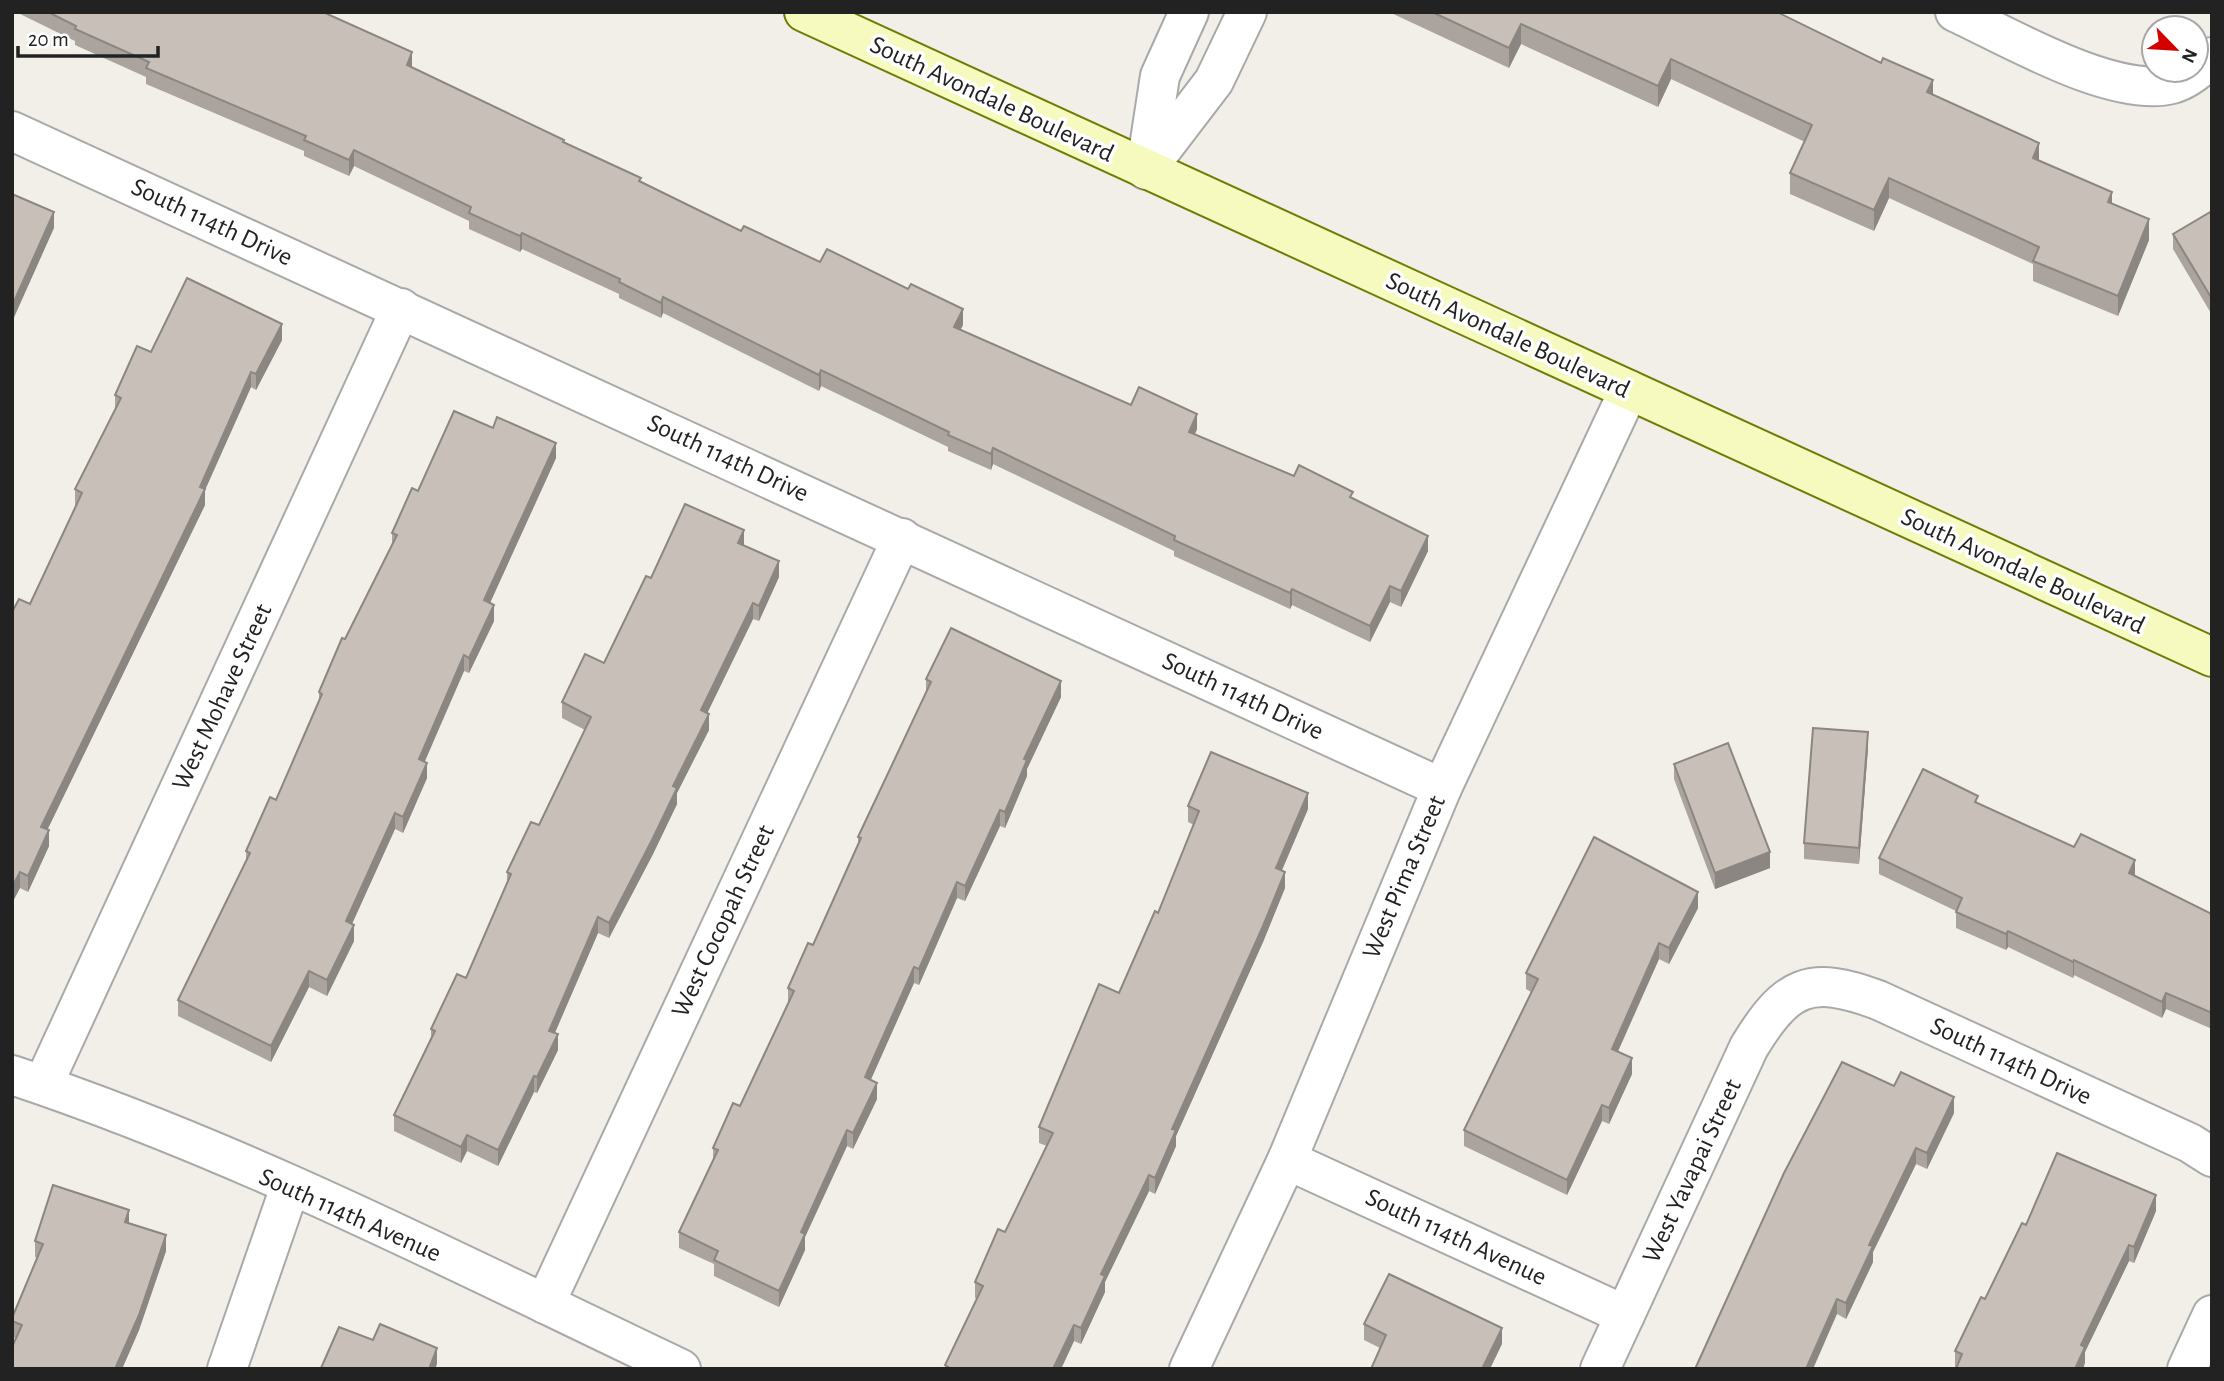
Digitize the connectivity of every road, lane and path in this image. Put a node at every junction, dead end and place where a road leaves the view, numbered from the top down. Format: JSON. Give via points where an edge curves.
{"nodes":[{"id":1,"x":804,"y":12,"type":"edge"},
{"id":2,"x":1189,"y":12,"type":"edge"},
{"id":3,"x":1247,"y":12,"type":"edge"},
{"id":4,"x":1955,"y":12,"type":"edge"},
{"id":5,"x":2212,"y":57,"type":"edge"},
{"id":6,"x":12,"y":131,"type":"edge"},
{"id":7,"x":1146,"y":170,"type":"junction"},
{"id":8,"x":401,"y":308,"type":"junction"},
{"id":9,"x":1629,"y":390,"type":"junction"},
{"id":10,"x":902,"y":538,"type":"junction"},
{"id":11,"x":2212,"y":657,"type":"edge"},
{"id":12,"x":1442,"y":788,"type":"junction"},
{"id":13,"x":1803,"y":988,"type":"joint"},
{"id":14,"x":27,"y":1080,"type":"edge"},
{"id":15,"x":2212,"y":1157,"type":"edge"},
{"id":16,"x":1287,"y":1160,"type":"junction"},
{"id":17,"x":290,"y":1187,"type":"junction"},
{"id":18,"x":544,"y":1304,"type":"junction"},
{"id":19,"x":1625,"y":1315,"type":"junction"},
{"id":20,"x":2212,"y":1315,"type":"edge"},
{"id":21,"x":227,"y":1369,"type":"edge"},
{"id":22,"x":681,"y":1369,"type":"edge"},
{"id":23,"x":1189,"y":1369,"type":"edge"},
{"id":24,"x":1600,"y":1369,"type":"edge"},
{"id":25,"x":2187,"y":1369,"type":"edge"}],
"edges":[{"from":1,"to":7,"type":"main road","name":"South Avondale Boulevard"},
{"from":2,"to":7,"type":"street","via":[[1160,76]]},
{"from":3,"to":7,"type":"street","via":[[1214,81]]},
{"from":4,"to":5,"type":"street","via":[[2086,72],[2141,86],[2172,84],[2199,70]]},
{"from":6,"to":8,"type":"street","name":"South 114th Drive"},
{"from":7,"to":9,"type":"main road","name":"South Avondale Boulevard"},
{"from":8,"to":10,"type":"street","name":"South 114th Drive"},
{"from":8,"to":14,"type":"street","name":"West Mohave Street"},
{"from":9,"to":11,"type":"main road","name":"South Avondale Boulevard"},
{"from":9,"to":12,"type":"street","name":"West Pima Street"},
{"from":10,"to":12,"type":"street","name":"South 114th Drive"},
{"from":10,"to":18,"type":"street","name":"West Cocopah Street"},
{"from":12,"to":16,"type":"street","name":"West Pima Street"},
{"from":13,"to":15,"type":"street","name":"South 114th Drive","via":[[1829,986],[1878,1000]]},
{"from":13,"to":19,"type":"street","name":"West Yavapai Street","via":[[1779,1005],[1749,1047]]},
{"from":14,"to":17,"type":"street","name":"South 114th Avenue"},
{"from":16,"to":19,"type":"street","name":"South 114th Avenue"},
{"from":16,"to":23,"type":"street","name":"West Pima Street"},
{"from":17,"to":18,"type":"street","name":"South 114th Avenue"},
{"from":17,"to":21,"type":"street"},
{"from":18,"to":22,"type":"street","name":"South 114th Avenue"},
{"from":19,"to":24,"type":"street","name":"West Yavapai Street"},
{"from":20,"to":25,"type":"street"}]}
